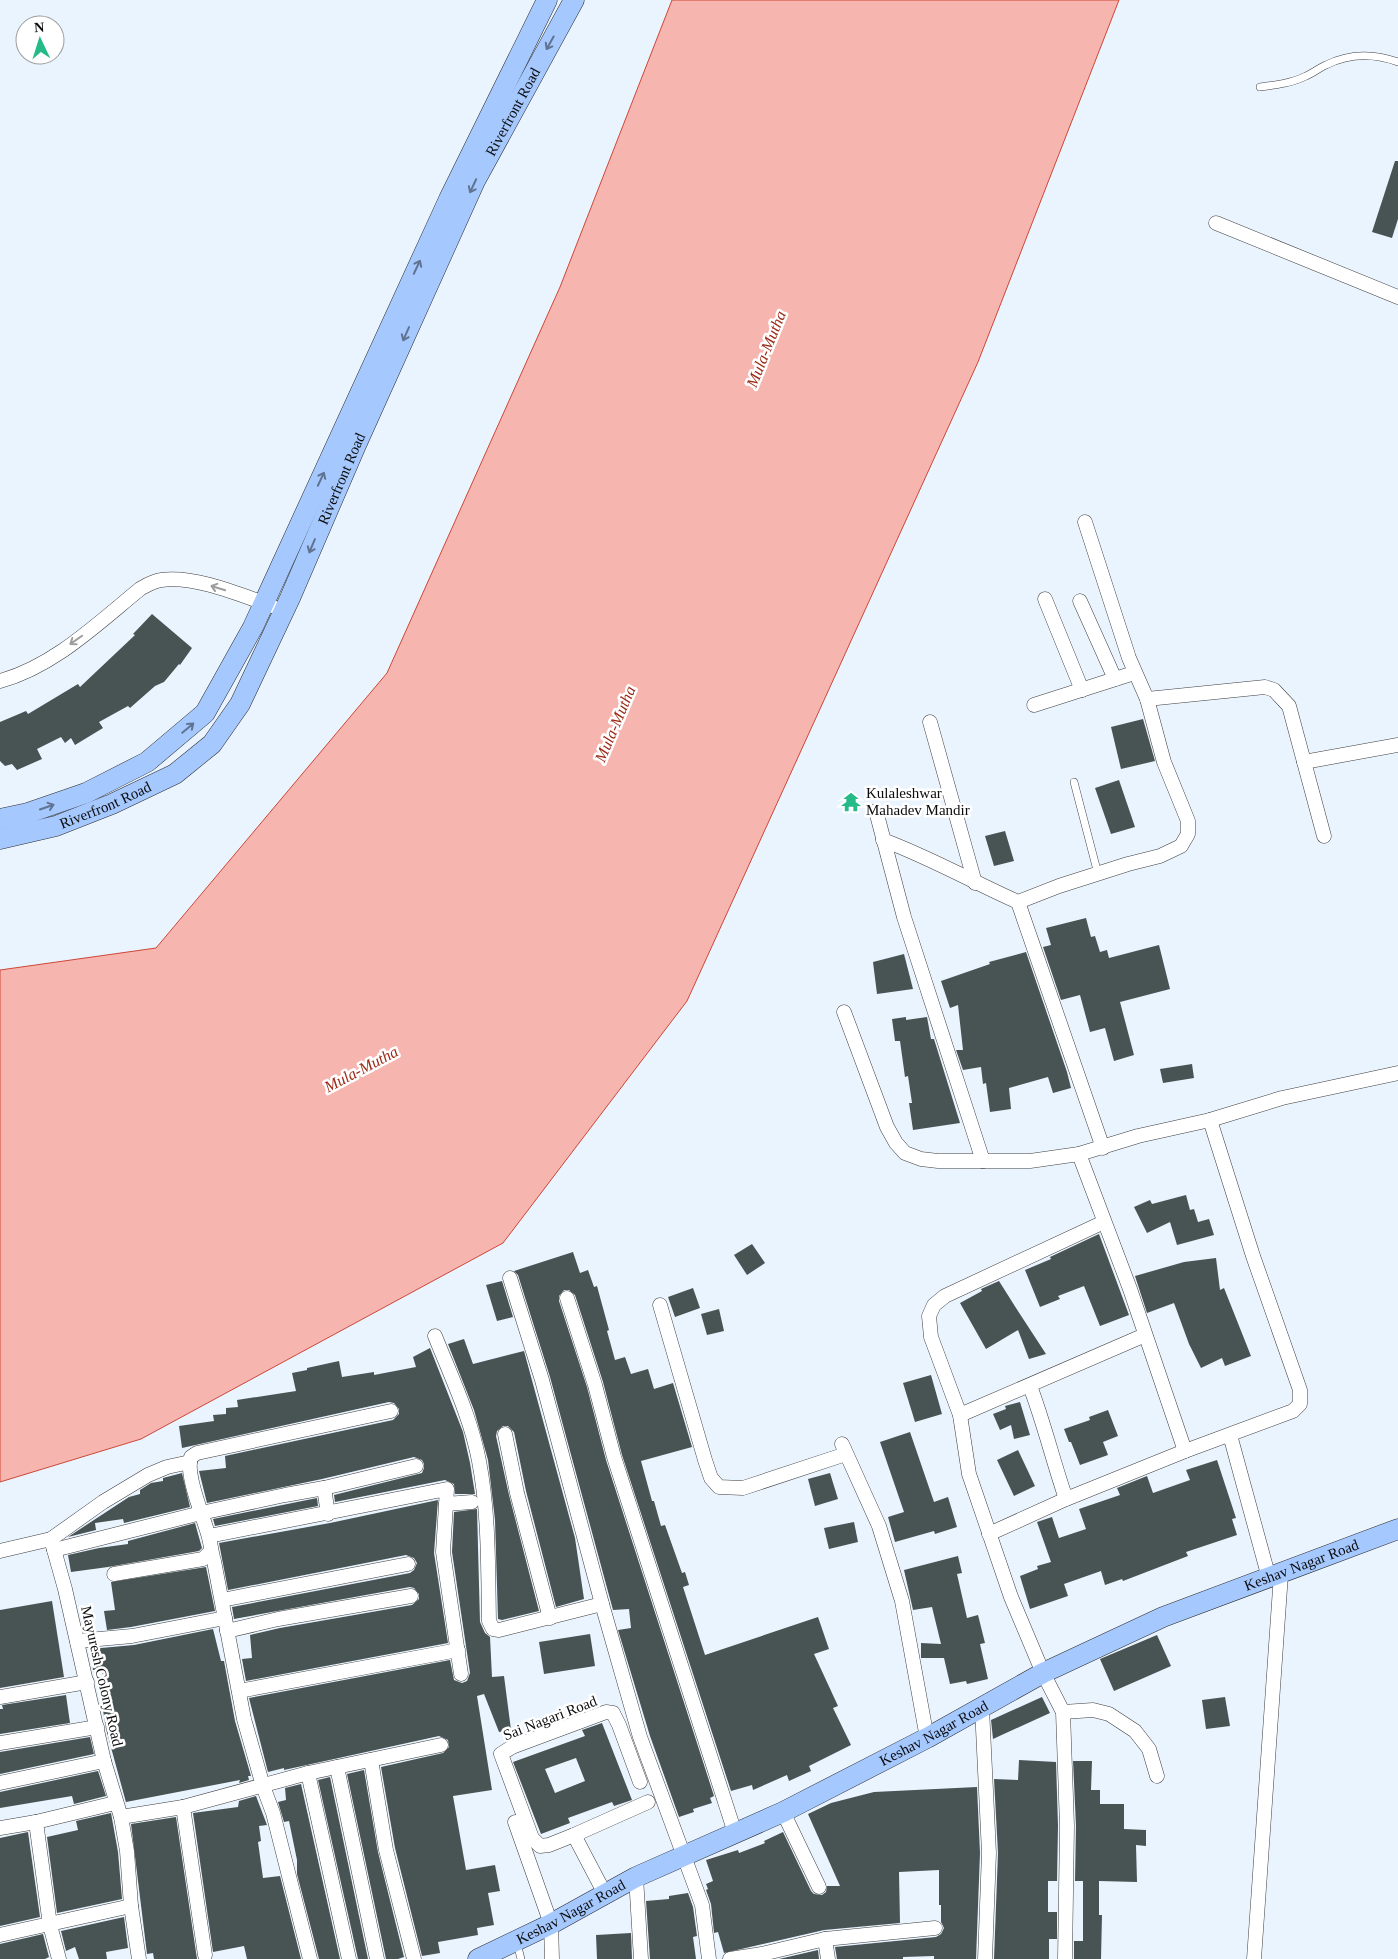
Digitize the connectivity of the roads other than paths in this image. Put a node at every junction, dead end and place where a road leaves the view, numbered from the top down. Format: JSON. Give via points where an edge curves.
{"nodes":[{"id":1,"x":548,"y":0,"type":"edge"},
{"id":2,"x":574,"y":0,"type":"edge"},
{"id":3,"x":1398,"y":62,"type":"edge"},
{"id":4,"x":1260,"y":87,"type":"dead end"},
{"id":5,"x":502,"y":112,"type":"junction"},
{"id":6,"x":1216,"y":223,"type":"dead end"},
{"id":7,"x":1398,"y":297,"type":"edge"},
{"id":8,"x":348,"y":441,"type":"junction"},
{"id":9,"x":1085,"y":522,"type":"dead end"},
{"id":10,"x":1045,"y":599,"type":"dead end"},
{"id":11,"x":1080,"y":601,"type":"dead end"},
{"id":12,"x":264,"y":603,"type":"junction"},
{"id":13,"x":284,"y":611,"type":"junction"},
{"id":14,"x":1134,"y":673,"type":"junction"},
{"id":15,"x":1115,"y":680,"type":"junction"},
{"id":16,"x":0,"y":681,"type":"edge"},
{"id":17,"x":1082,"y":690,"type":"junction"},
{"id":18,"x":1147,"y":699,"type":"junction"},
{"id":19,"x":1034,"y":704,"type":"dead end"},
{"id":20,"x":930,"y":722,"type":"dead end"},
{"id":21,"x":1398,"y":745,"type":"edge"},
{"id":22,"x":1304,"y":762,"type":"junction"},
{"id":23,"x":1074,"y":782,"type":"dead end"},
{"id":24,"x":876,"y":811,"type":"dead end"},
{"id":25,"x":0,"y":819,"type":"edge"},
{"id":26,"x":1324,"y":836,"type":"dead end"},
{"id":27,"x":0,"y":839,"type":"edge"},
{"id":28,"x":883,"y":840,"type":"junction"},
{"id":29,"x":1098,"y":874,"type":"junction"},
{"id":30,"x":975,"y":883,"type":"junction"},
{"id":31,"x":1018,"y":902,"type":"junction"},
{"id":32,"x":844,"y":1012,"type":"dead end"},
{"id":33,"x":1398,"y":1073,"type":"edge"},
{"id":34,"x":1210,"y":1120,"type":"junction"},
{"id":35,"x":1103,"y":1148,"type":"junction"},
{"id":36,"x":1078,"y":1154,"type":"junction"},
{"id":37,"x":983,"y":1161,"type":"junction"},
{"id":38,"x":1104,"y":1222,"type":"junction"},
{"id":39,"x":510,"y":1278,"type":"dead end"},
{"id":40,"x":568,"y":1298,"type":"dead end"},
{"id":41,"x":660,"y":1305,"type":"dead end"},
{"id":42,"x":1145,"y":1335,"type":"junction"},
{"id":43,"x":435,"y":1336,"type":"dead end"},
{"id":44,"x":1030,"y":1386,"type":"junction"},
{"id":45,"x":391,"y":1412,"type":"dead end"},
{"id":46,"x":960,"y":1415,"type":"junction"},
{"id":47,"x":506,"y":1434,"type":"dead end"},
{"id":48,"x":1230,"y":1435,"type":"junction"},
{"id":49,"x":1184,"y":1451,"type":"junction"},
{"id":50,"x":190,"y":1462,"type":"junction"},
{"id":51,"x":416,"y":1466,"type":"dead end"},
{"id":52,"x":324,"y":1488,"type":"junction"},
{"id":53,"x":1066,"y":1499,"type":"junction"},
{"id":54,"x":472,"y":1502,"type":"dead end"},
{"id":55,"x":446,"y":1504,"type":"junction"},
{"id":56,"x":201,"y":1513,"type":"junction"},
{"id":57,"x":328,"y":1514,"type":"junction"},
{"id":58,"x":1398,"y":1529,"type":"edge"},
{"id":59,"x":989,"y":1534,"type":"junction"},
{"id":60,"x":209,"y":1536,"type":"junction"},
{"id":61,"x":52,"y":1545,"type":"junction"},
{"id":62,"x":0,"y":1551,"type":"edge"},
{"id":63,"x":211,"y":1551,"type":"junction"},
{"id":64,"x":408,"y":1564,"type":"dead end"},
{"id":65,"x":114,"y":1574,"type":"dead end"},
{"id":66,"x":1275,"y":1576,"type":"junction"},
{"id":67,"x":411,"y":1596,"type":"dead end"},
{"id":68,"x":222,"y":1600,"type":"junction"},
{"id":69,"x":602,"y":1604,"type":"junction"},
{"id":70,"x":550,"y":1618,"type":"junction"},
{"id":71,"x":226,"y":1624,"type":"junction"},
{"id":72,"x":78,"y":1641,"type":"junction"},
{"id":73,"x":458,"y":1650,"type":"junction"},
{"id":74,"x":1044,"y":1673,"type":"junction"},
{"id":75,"x":461,"y":1674,"type":"dead end"},
{"id":76,"x":87,"y":1682,"type":"junction"},
{"id":77,"x":239,"y":1690,"type":"junction"},
{"id":78,"x":0,"y":1697,"type":"edge"},
{"id":79,"x":982,"y":1708,"type":"junction"},
{"id":80,"x":1063,"y":1712,"type":"junction"},
{"id":81,"x":97,"y":1727,"type":"junction"},
{"id":82,"x":927,"y":1738,"type":"junction"},
{"id":83,"x":0,"y":1743,"type":"edge"},
{"id":84,"x":441,"y":1745,"type":"dead end"},
{"id":85,"x":104,"y":1760,"type":"junction"},
{"id":86,"x":371,"y":1760,"type":"junction"},
{"id":87,"x":336,"y":1767,"type":"junction"},
{"id":88,"x":308,"y":1773,"type":"junction"},
{"id":89,"x":1156,"y":1776,"type":"dead end"},
{"id":90,"x":640,"y":1782,"type":"dead end"},
{"id":91,"x":0,"y":1783,"type":"edge"},
{"id":92,"x":263,"y":1786,"type":"junction"},
{"id":93,"x":648,"y":1802,"type":"dead end"},
{"id":94,"x":116,"y":1803,"type":"junction"},
{"id":95,"x":183,"y":1807,"type":"junction"},
{"id":96,"x":783,"y":1812,"type":"junction"},
{"id":97,"x":121,"y":1817,"type":"junction"},
{"id":98,"x":36,"y":1822,"type":"junction"},
{"id":99,"x":515,"y":1822,"type":"dead end"},
{"id":100,"x":0,"y":1828,"type":"edge"},
{"id":101,"x":735,"y":1833,"type":"junction"},
{"id":102,"x":574,"y":1835,"type":"junction"},
{"id":103,"x":685,"y":1856,"type":"junction"},
{"id":104,"x":636,"y":1877,"type":"junction"},
{"id":105,"x":819,"y":1887,"type":"dead end"},
{"id":106,"x":605,"y":1894,"type":"junction"},
{"id":107,"x":131,"y":1906,"type":"junction"},
{"id":108,"x":551,"y":1924,"type":"junction"},
{"id":109,"x":50,"y":1925,"type":"junction"},
{"id":110,"x":935,"y":1928,"type":"dead end"},
{"id":111,"x":0,"y":1935,"type":"edge"},
{"id":112,"x":825,"y":1939,"type":"junction"},
{"id":113,"x":519,"y":1950,"type":"edge"},
{"id":114,"x":204,"y":1955,"type":"dead end"},
{"id":115,"x":59,"y":1959,"type":"edge"},
{"id":116,"x":139,"y":1959,"type":"edge"},
{"id":117,"x":310,"y":1959,"type":"edge"},
{"id":118,"x":349,"y":1959,"type":"edge"},
{"id":119,"x":377,"y":1959,"type":"edge"},
{"id":120,"x":414,"y":1959,"type":"edge"},
{"id":121,"x":478,"y":1959,"type":"edge"},
{"id":122,"x":552,"y":1959,"type":"edge"},
{"id":123,"x":641,"y":1959,"type":"edge"},
{"id":124,"x":709,"y":1959,"type":"edge"},
{"id":125,"x":730,"y":1959,"type":"edge"},
{"id":126,"x":828,"y":1959,"type":"edge"},
{"id":127,"x":985,"y":1959,"type":"edge"},
{"id":128,"x":1065,"y":1959,"type":"edge"},
{"id":129,"x":1254,"y":1959,"type":"edge"}],
"edges":[{"from":1,"to":5,"type":"street","name":"Riverfront Road"},
{"from":2,"to":5,"type":"street","name":"Riverfront Road","one_way":true},
{"from":3,"to":4,"type":"lane","via":[[1369,54],[1356,55],[1341,58],[1299,79]]},
{"from":5,"to":8,"type":"street","name":"Riverfront Road","via":[[456,202]]},
{"from":6,"to":7,"type":"street"},
{"from":12,"to":8,"type":"street","name":"Riverfront Road","one_way":true},
{"from":8,"to":13,"type":"street","name":"Riverfront Road","one_way":true},
{"from":9,"to":14,"type":"street"},
{"from":10,"to":17,"type":"street"},
{"from":11,"to":15,"type":"street"},
{"from":12,"to":13,"type":"street"},
{"from":12,"to":16,"type":"street","one_way":true,"via":[[184,580],[152,582],[140,588],[66,648],[29,670]]},
{"from":25,"to":12,"type":"street","name":"Riverfront Road","one_way":true,"via":[[86,793],[147,762],[205,714]]},
{"from":13,"to":27,"type":"street","name":"Riverfront Road","via":[[240,704],[212,744],[175,774],[56,826]]},
{"from":14,"to":15,"type":"street"},
{"from":14,"to":18,"type":"street"},
{"from":15,"to":17,"type":"street"},
{"from":17,"to":19,"type":"street"},
{"from":18,"to":22,"type":"street","via":[[1265,687],[1274,690],[1289,706]]},
{"from":18,"to":29,"type":"street","via":[[1164,762],[1188,821],[1188,834],[1181,846],[1160,856]]},
{"from":20,"to":30,"type":"street"},
{"from":21,"to":22,"type":"street"},
{"from":22,"to":26,"type":"street"},
{"from":23,"to":29,"type":"lane"},
{"from":24,"to":28,"type":"street"},
{"from":28,"to":30,"type":"street","via":[[911,850]]},
{"from":28,"to":37,"type":"street","via":[[904,917]]},
{"from":29,"to":31,"type":"street"},
{"from":30,"to":31,"type":"street"},
{"from":31,"to":35,"type":"street"},
{"from":32,"to":37,"type":"street","via":[[896,1143],[906,1153],[921,1159]]},
{"from":33,"to":34,"type":"street","via":[[1282,1098]]},
{"from":34,"to":35,"type":"street","via":[[1138,1136]]},
{"from":34,"to":48,"type":"street","via":[[1300,1390],[1300,1404],[1293,1412]]},
{"from":35,"to":36,"type":"street"},
{"from":36,"to":37,"type":"street","via":[[1030,1161]]},
{"from":36,"to":38,"type":"street"},
{"from":38,"to":42,"type":"street"},
{"from":38,"to":46,"type":"street","via":[[945,1296],[934,1305],[929,1316],[931,1337]]},
{"from":39,"to":69,"type":"street","via":[[542,1380]]},
{"from":40,"to":101,"type":"street","via":[[614,1457]]},
{"from":41,"to":82,"type":"street","via":[[705,1460],[711,1478],[719,1487],[743,1488],[844,1449],[879,1526],[902,1601]]},
{"from":42,"to":44,"type":"street"},
{"from":42,"to":49,"type":"street"},
{"from":43,"to":70,"type":"street","via":[[479,1461],[493,1629]]},
{"from":44,"to":46,"type":"street"},
{"from":44,"to":53,"type":"street"},
{"from":45,"to":50,"type":"street","via":[[197,1453]]},
{"from":46,"to":59,"type":"street","via":[[969,1474]]},
{"from":47,"to":70,"type":"street","via":[[517,1493]]},
{"from":48,"to":49,"type":"street"},
{"from":48,"to":66,"type":"street"},
{"from":49,"to":53,"type":"street"},
{"from":50,"to":56,"type":"street"},
{"from":50,"to":61,"type":"street","via":[[148,1475],[95,1508]]},
{"from":51,"to":52,"type":"street"},
{"from":52,"to":56,"type":"street"},
{"from":52,"to":57,"type":"street"},
{"from":53,"to":59,"type":"street"},
{"from":54,"to":55,"type":"street"},
{"from":55,"to":57,"type":"street","via":[[447,1489]]},
{"from":55,"to":73,"type":"street","via":[[444,1552]]},
{"from":56,"to":60,"type":"street"},
{"from":56,"to":61,"type":"street"},
{"from":57,"to":60,"type":"street"},
{"from":58,"to":66,"type":"street","name":"Keshav Nagar Road"},
{"from":59,"to":74,"type":"street","via":[[1011,1597]]},
{"from":60,"to":63,"type":"street"},
{"from":61,"to":62,"type":"street"},
{"from":61,"to":72,"type":"street","name":"Mayuresh Colony Road"},
{"from":63,"to":65,"type":"street","via":[[204,1558]]},
{"from":63,"to":68,"type":"street"},
{"from":64,"to":68,"type":"street"},
{"from":66,"to":74,"type":"street","name":"Keshav Nagar Road","via":[[1163,1617]]},
{"from":66,"to":129,"type":"street"},
{"from":67,"to":71,"type":"street","via":[[278,1620]]},
{"from":68,"to":71,"type":"street"},
{"from":69,"to":70,"type":"street"},
{"from":69,"to":103,"type":"street","via":[[640,1737]]},
{"from":71,"to":72,"type":"street"},
{"from":71,"to":77,"type":"street"},
{"from":72,"to":76,"type":"street","name":"Mayuresh Colony Road"},
{"from":73,"to":75,"type":"street"},
{"from":73,"to":77,"type":"street"},
{"from":74,"to":79,"type":"street","name":"Keshav Nagar Road"},
{"from":74,"to":80,"type":"street"},
{"from":76,"to":78,"type":"street"},
{"from":76,"to":81,"type":"street","name":"Mayuresh Colony Road"},
{"from":77,"to":92,"type":"street"},
{"from":79,"to":82,"type":"street","name":"Keshav Nagar Road"},
{"from":79,"to":127,"type":"street","via":[[989,1853]]},
{"from":80,"to":89,"type":"street","via":[[1093,1710],[1109,1714],[1136,1730],[1149,1749]]},
{"from":80,"to":128,"type":"street","via":[[1067,1826]]},
{"from":81,"to":83,"type":"street"},
{"from":81,"to":85,"type":"street","name":"Mayuresh Colony Road"},
{"from":82,"to":96,"type":"street","name":"Keshav Nagar Road"},
{"from":84,"to":86,"type":"street"},
{"from":85,"to":91,"type":"street"},
{"from":85,"to":94,"type":"street","name":"Mayuresh Colony Road"},
{"from":86,"to":87,"type":"street"},
{"from":86,"to":120,"type":"street","via":[[386,1850]]},
{"from":87,"to":88,"type":"street"},
{"from":87,"to":119,"type":"street"},
{"from":88,"to":92,"type":"street"},
{"from":88,"to":118,"type":"street"},
{"from":90,"to":102,"type":"street","name":"Sai Nagari Road","via":[[613,1713],[606,1712],[501,1754],[532,1838],[540,1846]]},
{"from":92,"to":95,"type":"street"},
{"from":92,"to":117,"type":"street","via":[[278,1831]]},
{"from":93,"to":102,"type":"street","name":"Sai Nagari Road"},
{"from":94,"to":97,"type":"street","name":"Mayuresh Colony Road"},
{"from":94,"to":98,"type":"street"},
{"from":95,"to":97,"type":"street"},
{"from":95,"to":114,"type":"street"},
{"from":96,"to":101,"type":"street","name":"Keshav Nagar Road"},
{"from":96,"to":105,"type":"street"},
{"from":97,"to":107,"type":"street","name":"Mayuresh Colony Road"},
{"from":98,"to":100,"type":"street"},
{"from":98,"to":109,"type":"street"},
{"from":99,"to":108,"type":"street"},
{"from":101,"to":103,"type":"street","name":"Keshav Nagar Road"},
{"from":102,"to":106,"type":"street"},
{"from":103,"to":104,"type":"street","name":"Keshav Nagar Road"},
{"from":103,"to":124,"type":"street","via":[[702,1905]]},
{"from":104,"to":106,"type":"street","name":"Keshav Nagar Road"},
{"from":104,"to":123,"type":"street"},
{"from":106,"to":108,"type":"street","name":"Keshav Nagar Road"},
{"from":107,"to":109,"type":"street"},
{"from":107,"to":116,"type":"street","name":"Mayuresh Colony Road"},
{"from":108,"to":113,"type":"street","name":"Keshav Nagar Road"},
{"from":108,"to":122,"type":"street"},
{"from":109,"to":111,"type":"street"},
{"from":109,"to":115,"type":"street"},
{"from":110,"to":112,"type":"street"},
{"from":112,"to":125,"type":"street"},
{"from":112,"to":126,"type":"street"},
{"from":113,"to":121,"type":"street","name":"Keshav Nagar Road"}]}
